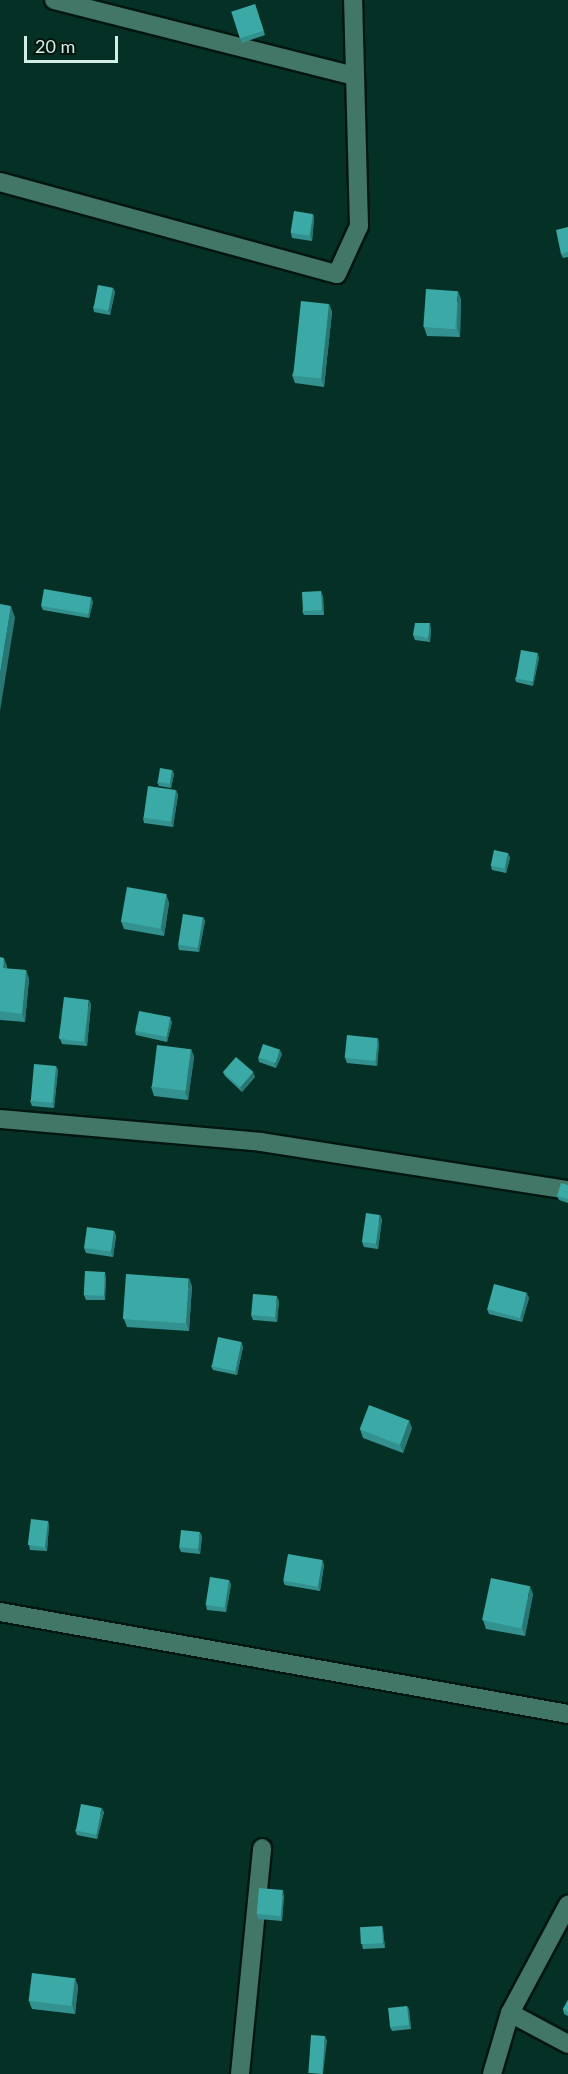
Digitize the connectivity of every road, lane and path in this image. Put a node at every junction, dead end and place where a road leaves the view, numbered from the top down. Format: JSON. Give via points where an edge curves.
{"nodes":[{"id":1,"x":54,"y":0,"type":"edge"},
{"id":2,"x":353,"y":0,"type":"edge"},
{"id":3,"x":355,"y":76,"type":"junction"},
{"id":4,"x":0,"y":182,"type":"edge"},
{"id":5,"x":0,"y":1119,"type":"edge"},
{"id":6,"x":568,"y":1190,"type":"edge"},
{"id":7,"x":0,"y":1612,"type":"edge"},
{"id":8,"x":568,"y":1714,"type":"edge"},
{"id":9,"x":261,"y":1848,"type":"dead end"},
{"id":10,"x":568,"y":1905,"type":"edge"},
{"id":11,"x":510,"y":2013,"type":"junction"},
{"id":12,"x":568,"y":2044,"type":"edge"},
{"id":13,"x":240,"y":2074,"type":"edge"},
{"id":14,"x":492,"y":2074,"type":"edge"}],
"edges":[{"from":1,"to":3,"type":"street"},
{"from":2,"to":3,"type":"street"},
{"from":3,"to":4,"type":"street","via":[[359,226],[337,274]]},
{"from":5,"to":6,"type":"street","via":[[261,1142]]},
{"from":7,"to":8,"type":"street"},
{"from":9,"to":13,"type":"street"},
{"from":10,"to":11,"type":"street"},
{"from":11,"to":12,"type":"street"},
{"from":11,"to":14,"type":"street"}]}
